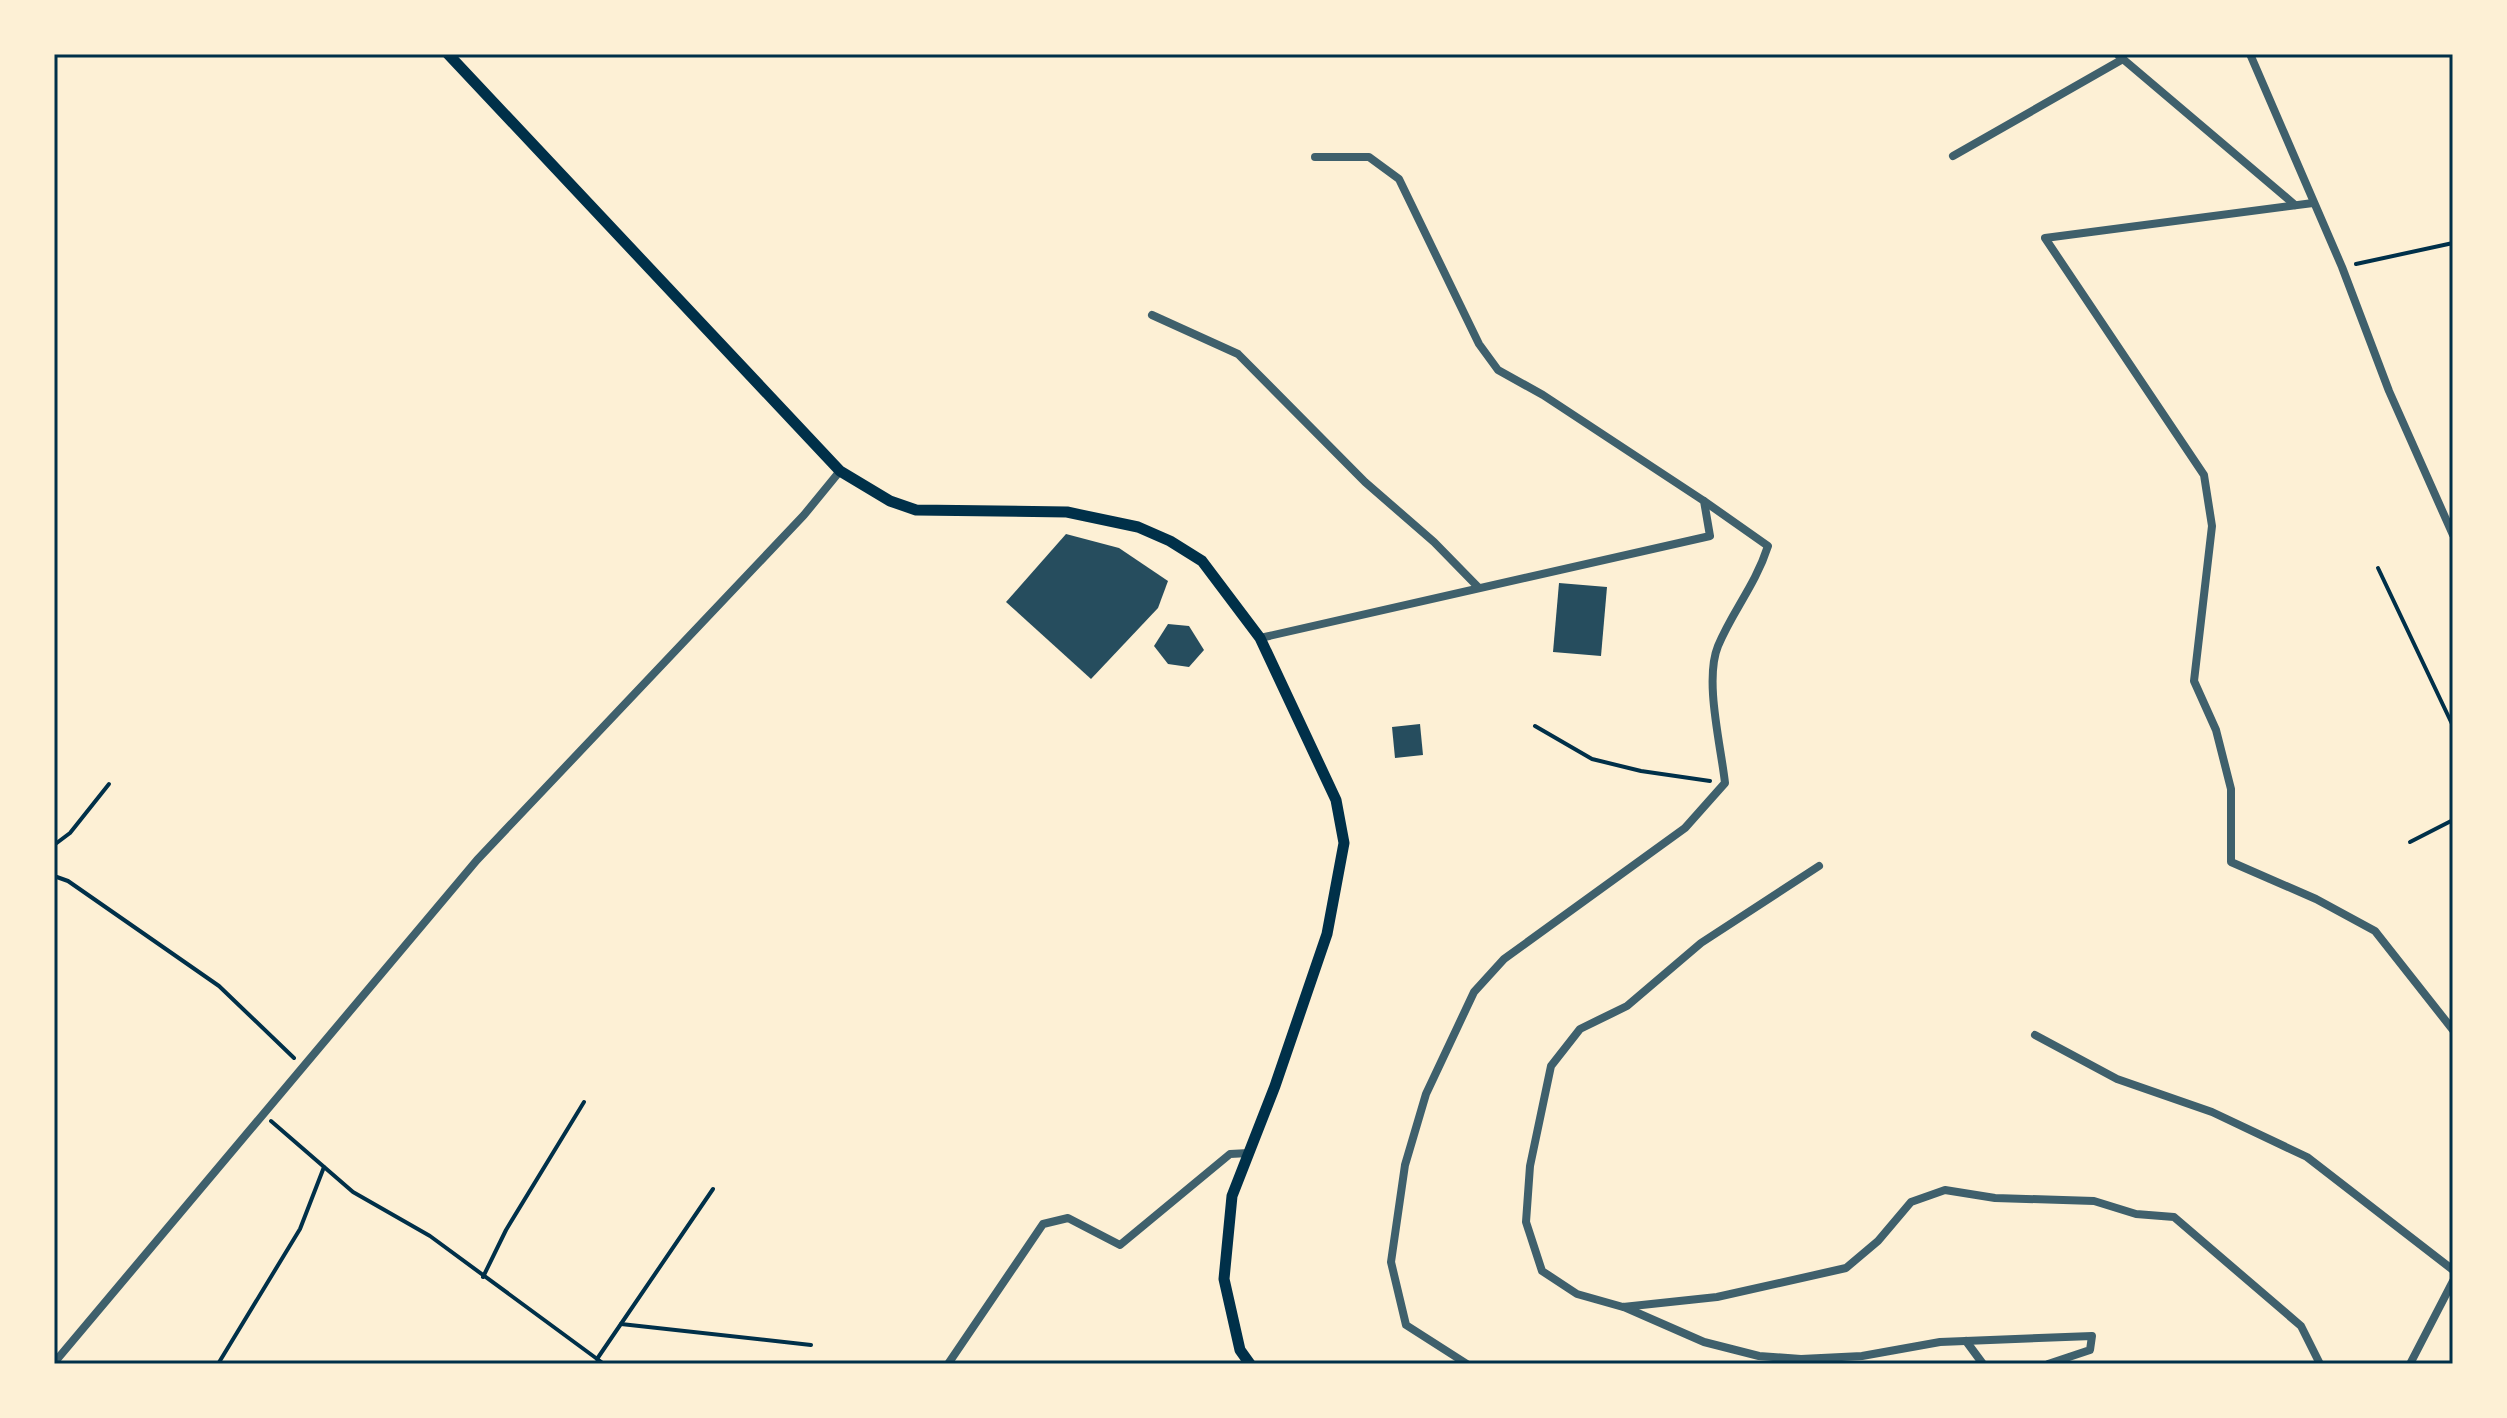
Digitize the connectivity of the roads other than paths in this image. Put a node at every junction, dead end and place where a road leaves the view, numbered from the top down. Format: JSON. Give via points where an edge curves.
{"nodes":[{"id":1,"x":448,"y":54,"type":"edge"},
{"id":2,"x":2250,"y":54,"type":"edge"},
{"id":3,"x":2120,"y":57,"type":"edge"},
{"id":4,"x":1953,"y":156,"type":"dead end"},
{"id":5,"x":1315,"y":157,"type":"dead end"},
{"id":6,"x":2313,"y":203,"type":"junction"},
{"id":7,"x":2295,"y":205,"type":"junction"},
{"id":8,"x":1152,"y":315,"type":"dead end"},
{"id":9,"x":840,"y":471,"type":"junction"},
{"id":10,"x":1704,"y":501,"type":"junction"},
{"id":11,"x":2453,"y":535,"type":"edge"},
{"id":12,"x":1478,"y":587,"type":"junction"},
{"id":13,"x":1260,"y":638,"type":"junction"},
{"id":14,"x":1819,"y":866,"type":"dead end"},
{"id":15,"x":2453,"y":1030,"type":"edge"},
{"id":16,"x":2035,"y":1035,"type":"dead end"},
{"id":17,"x":1249,"y":1153,"type":"junction"},
{"id":18,"x":2453,"y":1270,"type":"edge"},
{"id":19,"x":2453,"y":1281,"type":"edge"},
{"id":20,"x":1623,"y":1307,"type":"junction"},
{"id":21,"x":1966,"y":1341,"type":"junction"},
{"id":22,"x":54,"y":1363,"type":"edge"},
{"id":23,"x":948,"y":1364,"type":"edge"},
{"id":24,"x":1250,"y":1364,"type":"edge"},
{"id":25,"x":1467,"y":1364,"type":"edge"},
{"id":26,"x":1983,"y":1364,"type":"edge"},
{"id":27,"x":2048,"y":1364,"type":"edge"},
{"id":28,"x":2320,"y":1364,"type":"edge"},
{"id":29,"x":2410,"y":1364,"type":"edge"}],
"edges":[{"from":1,"to":9,"type":"main road"},
{"from":2,"to":6,"type":"street"},
{"from":3,"to":4,"type":"street"},
{"from":3,"to":7,"type":"street"},
{"from":5,"to":10,"type":"street","via":[[1369,157],[1399,179],[1479,344],[1498,370]]},
{"from":6,"to":7,"type":"street"},
{"from":6,"to":11,"type":"street"},
{"from":7,"to":15,"type":"street","via":[[2045,238],[2204,475],[2212,526],[2194,681],[2216,730],[2231,789],[2231,862],[2375,931]]},
{"from":8,"to":12,"type":"street","via":[[1238,354]]},
{"from":9,"to":13,"type":"main road","via":[[916,510],[1067,512],[1138,527],[1202,561]]},
{"from":9,"to":22,"type":"street","via":[[477,860]]},
{"from":10,"to":12,"type":"street","via":[[1710,536]]},
{"from":10,"to":25,"type":"street","via":[[1768,546],[1757,579],[1717,649],[1713,675],[1725,783],[1685,828],[1504,959],[1474,992],[1426,1094],[1405,1165],[1391,1262],[1406,1325]]},
{"from":12,"to":13,"type":"street"},
{"from":13,"to":17,"type":"main road","via":[[1336,800],[1344,843],[1327,934]]},
{"from":14,"to":20,"type":"street","via":[[1701,943],[1627,1006],[1580,1029],[1551,1066],[1530,1166],[1526,1222],[1542,1271],[1577,1294]]},
{"from":16,"to":18,"type":"street","via":[[2117,1079],[2212,1112],[2307,1157]]},
{"from":17,"to":23,"type":"street","via":[[1230,1154],[1120,1245],[1068,1218],[1043,1224]]},
{"from":17,"to":24,"type":"main road","via":[[1232,1196],[1224,1279],[1240,1350]]},
{"from":19,"to":29,"type":"street"},
{"from":20,"to":21,"type":"street","via":[[1704,1342],[1759,1356],[1862,1356]]},
{"from":20,"to":28,"type":"street","via":[[1717,1297],[1846,1268],[1911,1202],[1945,1190],[1995,1198],[2094,1201],[2136,1214],[2174,1217],[2301,1326]]},
{"from":21,"to":26,"type":"street"},
{"from":21,"to":27,"type":"street","via":[[2092,1336],[2090,1350]]}]}
